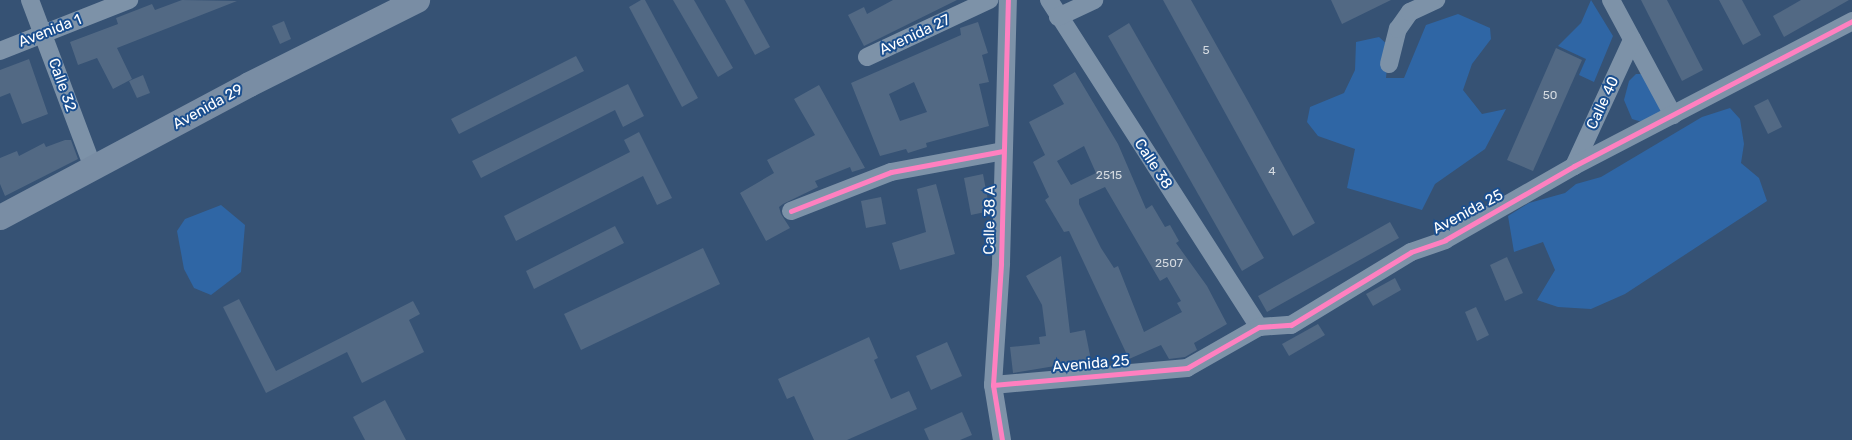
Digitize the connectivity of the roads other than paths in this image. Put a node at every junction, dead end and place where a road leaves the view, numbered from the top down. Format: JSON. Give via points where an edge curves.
{"nodes":[{"id":1,"x":30,"y":0,"type":"edge"},
{"id":2,"x":129,"y":0,"type":"edge"},
{"id":3,"x":417,"y":0,"type":"edge"},
{"id":4,"x":989,"y":0,"type":"edge"},
{"id":5,"x":1008,"y":0,"type":"edge"},
{"id":6,"x":1049,"y":0,"type":"edge"},
{"id":7,"x":1094,"y":0,"type":"edge"},
{"id":8,"x":1436,"y":0,"type":"edge"},
{"id":9,"x":1611,"y":0,"type":"edge"},
{"id":10,"x":1058,"y":17,"type":"junction"},
{"id":11,"x":1852,"y":21,"type":"edge"},
{"id":12,"x":43,"y":34,"type":"junction"},
{"id":13,"x":1632,"y":40,"type":"junction"},
{"id":14,"x":0,"y":51,"type":"edge"},
{"id":15,"x":867,"y":57,"type":"dead end"},
{"id":16,"x":1389,"y":64,"type":"dead end"},
{"id":17,"x":1673,"y":115,"type":"junction"},
{"id":18,"x":1004,"y":151,"type":"junction"},
{"id":19,"x":1574,"y":166,"type":"junction"},
{"id":20,"x":94,"y":170,"type":"junction"},
{"id":21,"x":791,"y":211,"type":"dead end"},
{"id":22,"x":0,"y":217,"type":"edge"},
{"id":23,"x":1259,"y":327,"type":"junction"},
{"id":24,"x":993,"y":385,"type":"junction"},
{"id":25,"x":1002,"y":440,"type":"edge"}],
"edges":[{"from":1,"to":12,"type":"street","name":"Calle 32"},
{"from":2,"to":12,"type":"street","name":"Avenida 1"},
{"from":3,"to":20,"type":"main road","name":"Avenida 29","via":[[249,84]]},
{"from":4,"to":15,"type":"street","name":"Avenida 27"},
{"from":5,"to":18,"type":"street","name":"Calle 38 A"},
{"from":6,"to":10,"type":"street","name":"Calle 38"},
{"from":7,"to":10,"type":"street"},
{"from":8,"to":16,"type":"street","via":[[1406,18],[1398,30]]},
{"from":9,"to":13,"type":"street"},
{"from":10,"to":23,"type":"street","name":"Calle 38"},
{"from":11,"to":17,"type":"street","name":"Avenida 25"},
{"from":12,"to":14,"type":"street","name":"Avenida 1"},
{"from":12,"to":20,"type":"street","name":"Calle 32"},
{"from":13,"to":17,"type":"street"},
{"from":13,"to":19,"type":"street","name":"Calle 40"},
{"from":17,"to":19,"type":"street","name":"Avenida 25"},
{"from":18,"to":21,"type":"street","via":[[891,172]]},
{"from":18,"to":24,"type":"street","name":"Calle 38 A"},
{"from":19,"to":23,"type":"street","name":"Avenida 25","via":[[1445,240],[1411,252],[1292,325]]},
{"from":20,"to":22,"type":"main road","name":"Avenida 29"},
{"from":23,"to":24,"type":"street","name":"Avenida 25","via":[[1187,368]]},
{"from":24,"to":25,"type":"street","name":"Calle 38 A"}]}
